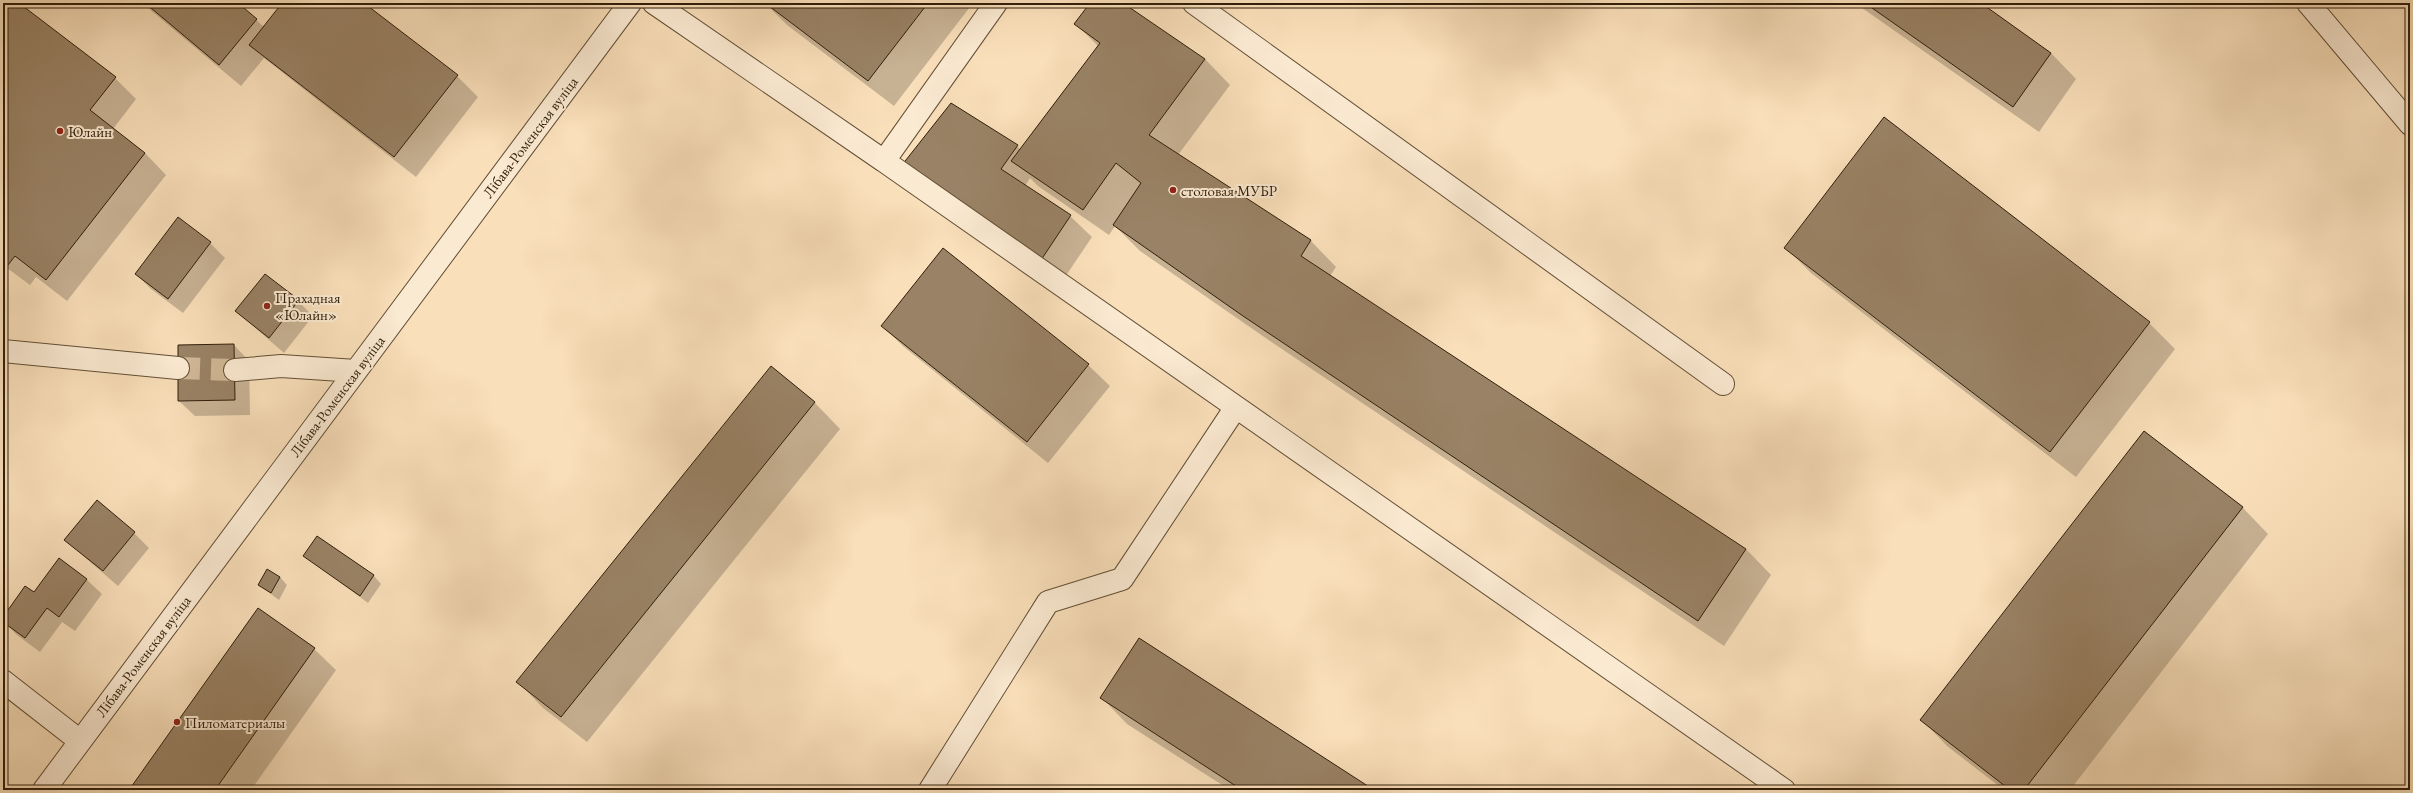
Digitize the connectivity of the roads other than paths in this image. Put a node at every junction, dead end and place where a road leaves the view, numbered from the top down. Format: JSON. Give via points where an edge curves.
{"nodes":[{"id":1,"x":630,"y":3,"type":"edge"},
{"id":2,"x":654,"y":3,"type":"edge"},
{"id":3,"x":996,"y":3,"type":"edge"},
{"id":4,"x":1194,"y":3,"type":"edge"},
{"id":5,"x":2308,"y":3,"type":"edge"},
{"id":6,"x":2410,"y":124,"type":"edge"},
{"id":7,"x":884,"y":161,"type":"junction"},
{"id":8,"x":3,"y":351,"type":"edge"},
{"id":9,"x":178,"y":368,"type":"tunnel mouth"},
{"id":10,"x":235,"y":370,"type":"tunnel mouth"},
{"id":11,"x":356,"y":371,"type":"junction"},
{"id":12,"x":1723,"y":384,"type":"dead end"},
{"id":13,"x":1236,"y":407,"type":"junction"},
{"id":14,"x":3,"y":681,"type":"edge"},
{"id":15,"x":80,"y":741,"type":"junction"},
{"id":16,"x":44,"y":790,"type":"edge"},
{"id":17,"x":930,"y":790,"type":"edge"},
{"id":18,"x":1784,"y":790,"type":"edge"}],
"edges":[{"from":1,"to":11,"type":"street","name":"Лібава-Роменская вуліца"},
{"from":2,"to":7,"type":"street"},
{"from":3,"to":7,"type":"street"},
{"from":4,"to":12,"type":"street"},
{"from":5,"to":6,"type":"street"},
{"from":7,"to":13,"type":"street"},
{"from":8,"to":9,"type":"street"},
{"from":10,"to":11,"type":"street","via":[[281,366]]},
{"from":11,"to":15,"type":"street","name":"Лібава-Роменская вуліца"},
{"from":13,"to":17,"type":"street","via":[[1122,579],[1048,602]]},
{"from":13,"to":18,"type":"street"},
{"from":14,"to":15,"type":"street"},
{"from":15,"to":16,"type":"street","name":"Лібава-Роменская вуліца"}]}
